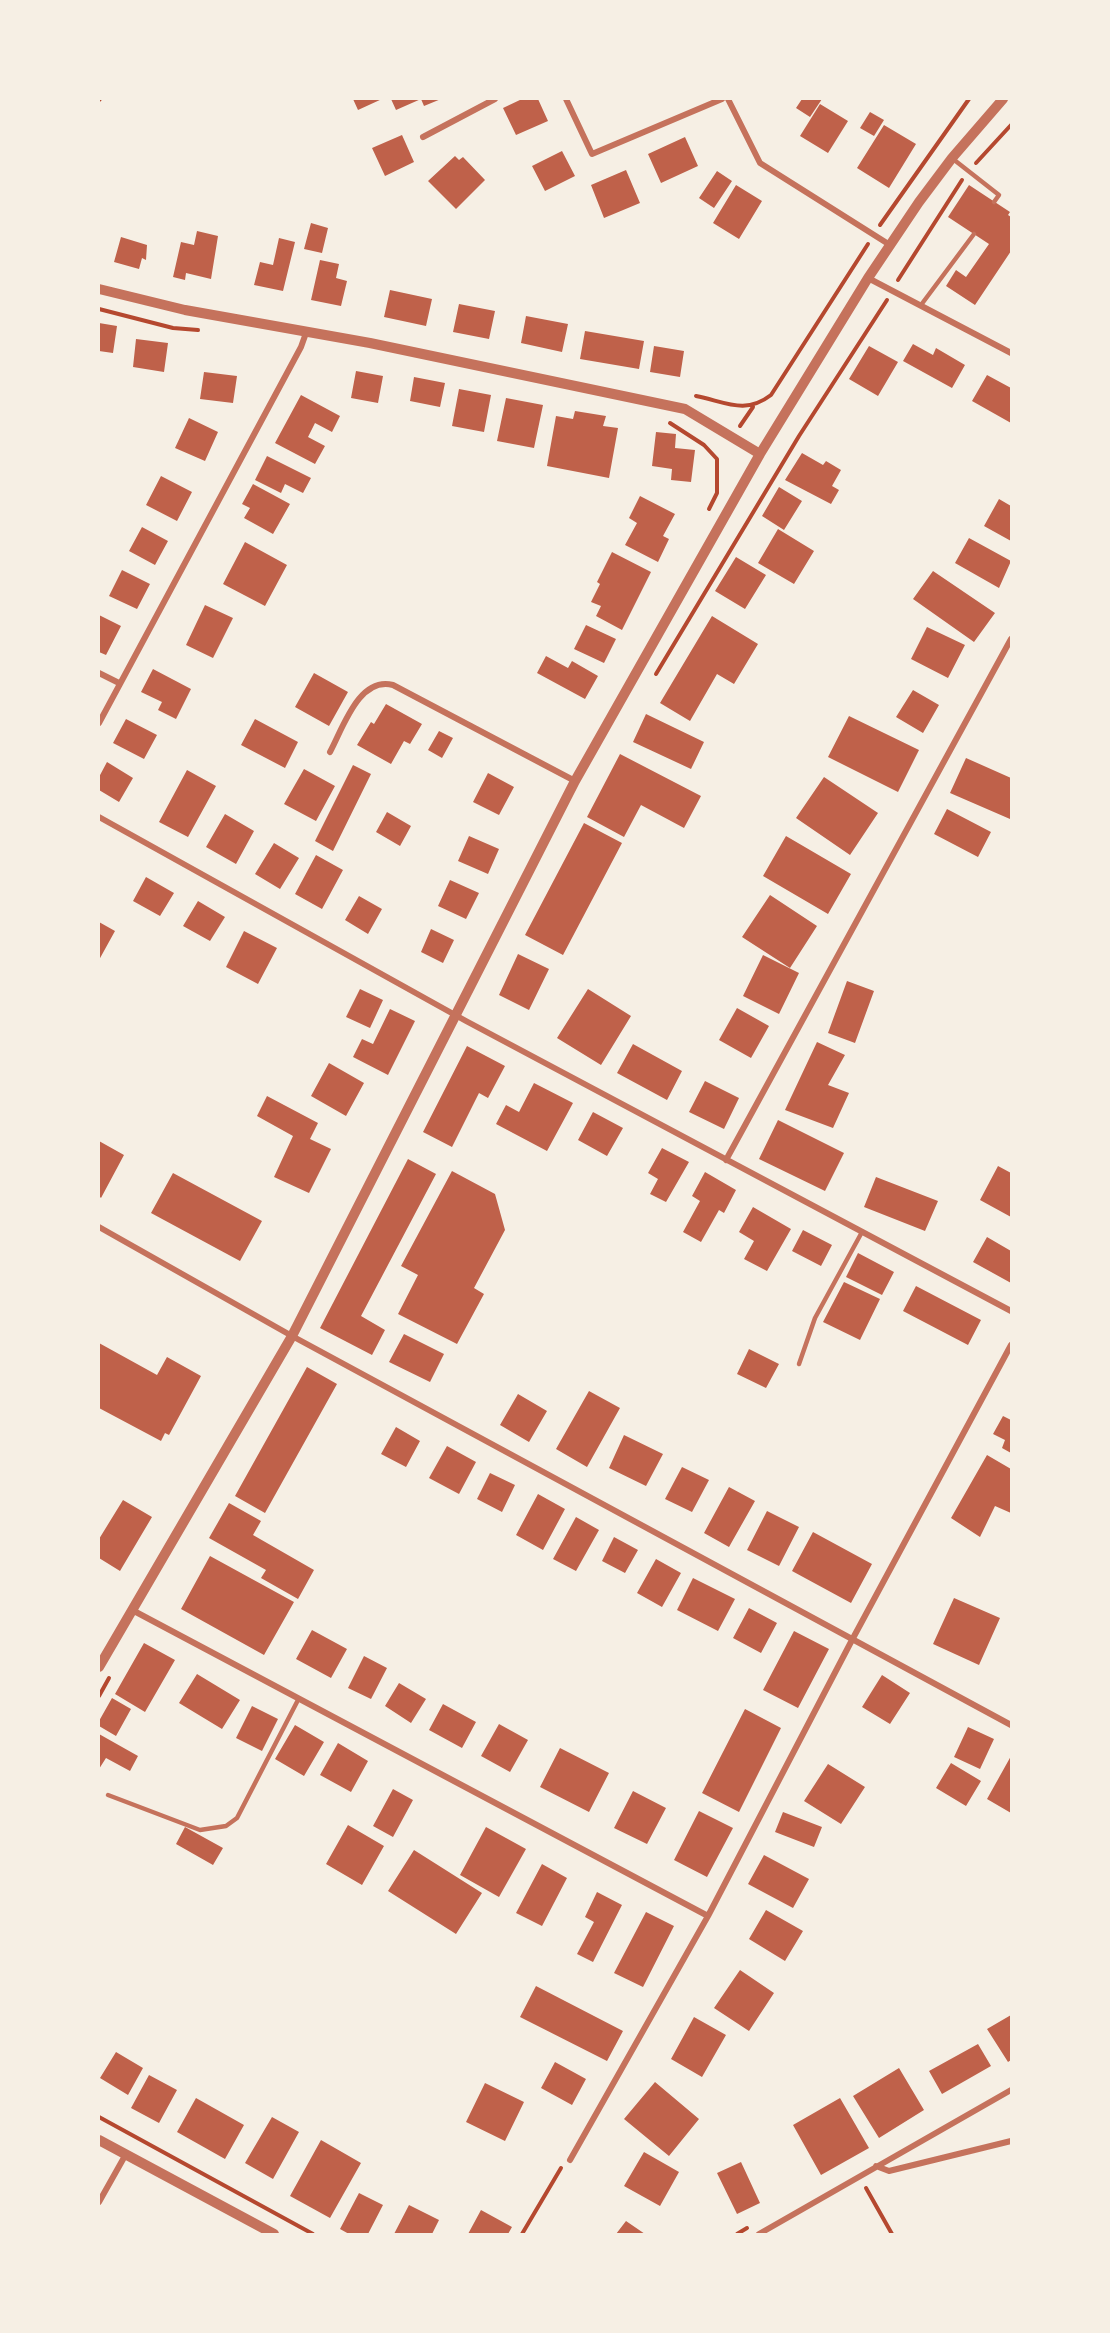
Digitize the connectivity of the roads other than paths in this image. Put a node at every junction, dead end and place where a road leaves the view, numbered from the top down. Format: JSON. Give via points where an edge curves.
{"nodes":[{"id":1,"x":495,"y":99,"type":"edge"},
{"id":2,"x":566,"y":99,"type":"edge"},
{"id":3,"x":722,"y":99,"type":"edge"},
{"id":4,"x":728,"y":99,"type":"edge"},
{"id":5,"x":1003,"y":99,"type":"edge"},
{"id":6,"x":423,"y":137,"type":"dead end"},
{"id":7,"x":952,"y":158,"type":"junction"},
{"id":8,"x":994,"y":202,"type":"dead end"},
{"id":9,"x":974,"y":234,"type":"dead end"},
{"id":10,"x":890,"y":245,"type":"junction"},
{"id":11,"x":868,"y":278,"type":"junction"},
{"id":12,"x":99,"y":289,"type":"edge"},
{"id":13,"x":921,"y":305,"type":"junction"},
{"id":14,"x":306,"y":333,"type":"junction"},
{"id":15,"x":1011,"y":353,"type":"edge"},
{"id":16,"x":760,"y":454,"type":"junction"},
{"id":17,"x":1011,"y":639,"type":"edge"},
{"id":18,"x":99,"y":673,"type":"edge"},
{"id":19,"x":118,"y":683,"type":"junction"},
{"id":20,"x":99,"y":723,"type":"edge"},
{"id":21,"x":330,"y":752,"type":"dead end"},
{"id":22,"x":575,"y":781,"type":"junction"},
{"id":23,"x":99,"y":817,"type":"edge"},
{"id":24,"x":456,"y":1016,"type":"junction"},
{"id":25,"x":726,"y":1160,"type":"junction"},
{"id":26,"x":99,"y":1227,"type":"edge"},
{"id":27,"x":862,"y":1232,"type":"junction"},
{"id":28,"x":1011,"y":1311,"type":"edge"},
{"id":29,"x":292,"y":1336,"type":"junction"},
{"id":30,"x":1011,"y":1345,"type":"edge"},
{"id":31,"x":800,"y":1364,"type":"dead end"},
{"id":32,"x":134,"y":1611,"type":"junction"},
{"id":33,"x":852,"y":1640,"type":"junction"},
{"id":34,"x":99,"y":1667,"type":"edge"},
{"id":35,"x":298,"y":1700,"type":"junction"},
{"id":36,"x":1011,"y":1725,"type":"edge"},
{"id":37,"x":108,"y":1795,"type":"dead end"},
{"id":38,"x":708,"y":1916,"type":"junction"},
{"id":39,"x":1011,"y":2090,"type":"edge"},
{"id":40,"x":99,"y":2140,"type":"edge"},
{"id":41,"x":1011,"y":2141,"type":"edge"},
{"id":42,"x":126,"y":2154,"type":"junction"},
{"id":43,"x":570,"y":2160,"type":"road end"},
{"id":44,"x":876,"y":2166,"type":"junction"},
{"id":45,"x":99,"y":2202,"type":"edge"},
{"id":46,"x":274,"y":2234,"type":"edge"},
{"id":47,"x":759,"y":2234,"type":"edge"}],
"edges":[{"from":1,"to":6,"type":"street"},
{"from":2,"to":3,"type":"street","via":[[592,154]]},
{"from":4,"to":10,"type":"street","via":[[760,163]]},
{"from":5,"to":7,"type":"street"},
{"from":7,"to":8,"type":"lane","via":[[999,195]]},
{"from":7,"to":10,"type":"street"},
{"from":9,"to":13,"type":"lane"},
{"from":10,"to":11,"type":"street"},
{"from":11,"to":13,"type":"street"},
{"from":11,"to":16,"type":"street"},
{"from":12,"to":14,"type":"street"},
{"from":13,"to":15,"type":"street"},
{"from":14,"to":16,"type":"street","via":[[685,409]]},
{"from":14,"to":19,"type":"street"},
{"from":16,"to":22,"type":"street"},
{"from":17,"to":25,"type":"street"},
{"from":18,"to":19,"type":"street"},
{"from":19,"to":20,"type":"street"},
{"from":21,"to":22,"type":"street","via":[[361,696],[369,687],[383,682]]},
{"from":22,"to":24,"type":"street"},
{"from":23,"to":24,"type":"street"},
{"from":24,"to":25,"type":"street"},
{"from":24,"to":29,"type":"street"},
{"from":25,"to":27,"type":"street"},
{"from":26,"to":29,"type":"street"},
{"from":27,"to":28,"type":"street"},
{"from":27,"to":31,"type":"lane","via":[[815,1318]]},
{"from":29,"to":32,"type":"street"},
{"from":29,"to":33,"type":"street"},
{"from":30,"to":33,"type":"street"},
{"from":32,"to":34,"type":"street"},
{"from":32,"to":35,"type":"street"},
{"from":33,"to":36,"type":"street"},
{"from":33,"to":38,"type":"street"},
{"from":35,"to":37,"type":"lane","via":[[237,1818],[226,1826],[200,1830]]},
{"from":35,"to":38,"type":"street"},
{"from":38,"to":43,"type":"street"},
{"from":39,"to":44,"type":"street"},
{"from":40,"to":42,"type":"street"},
{"from":41,"to":44,"type":"street","via":[[888,2171]]},
{"from":42,"to":45,"type":"street"},
{"from":42,"to":46,"type":"street"},
{"from":44,"to":47,"type":"street"}]}
